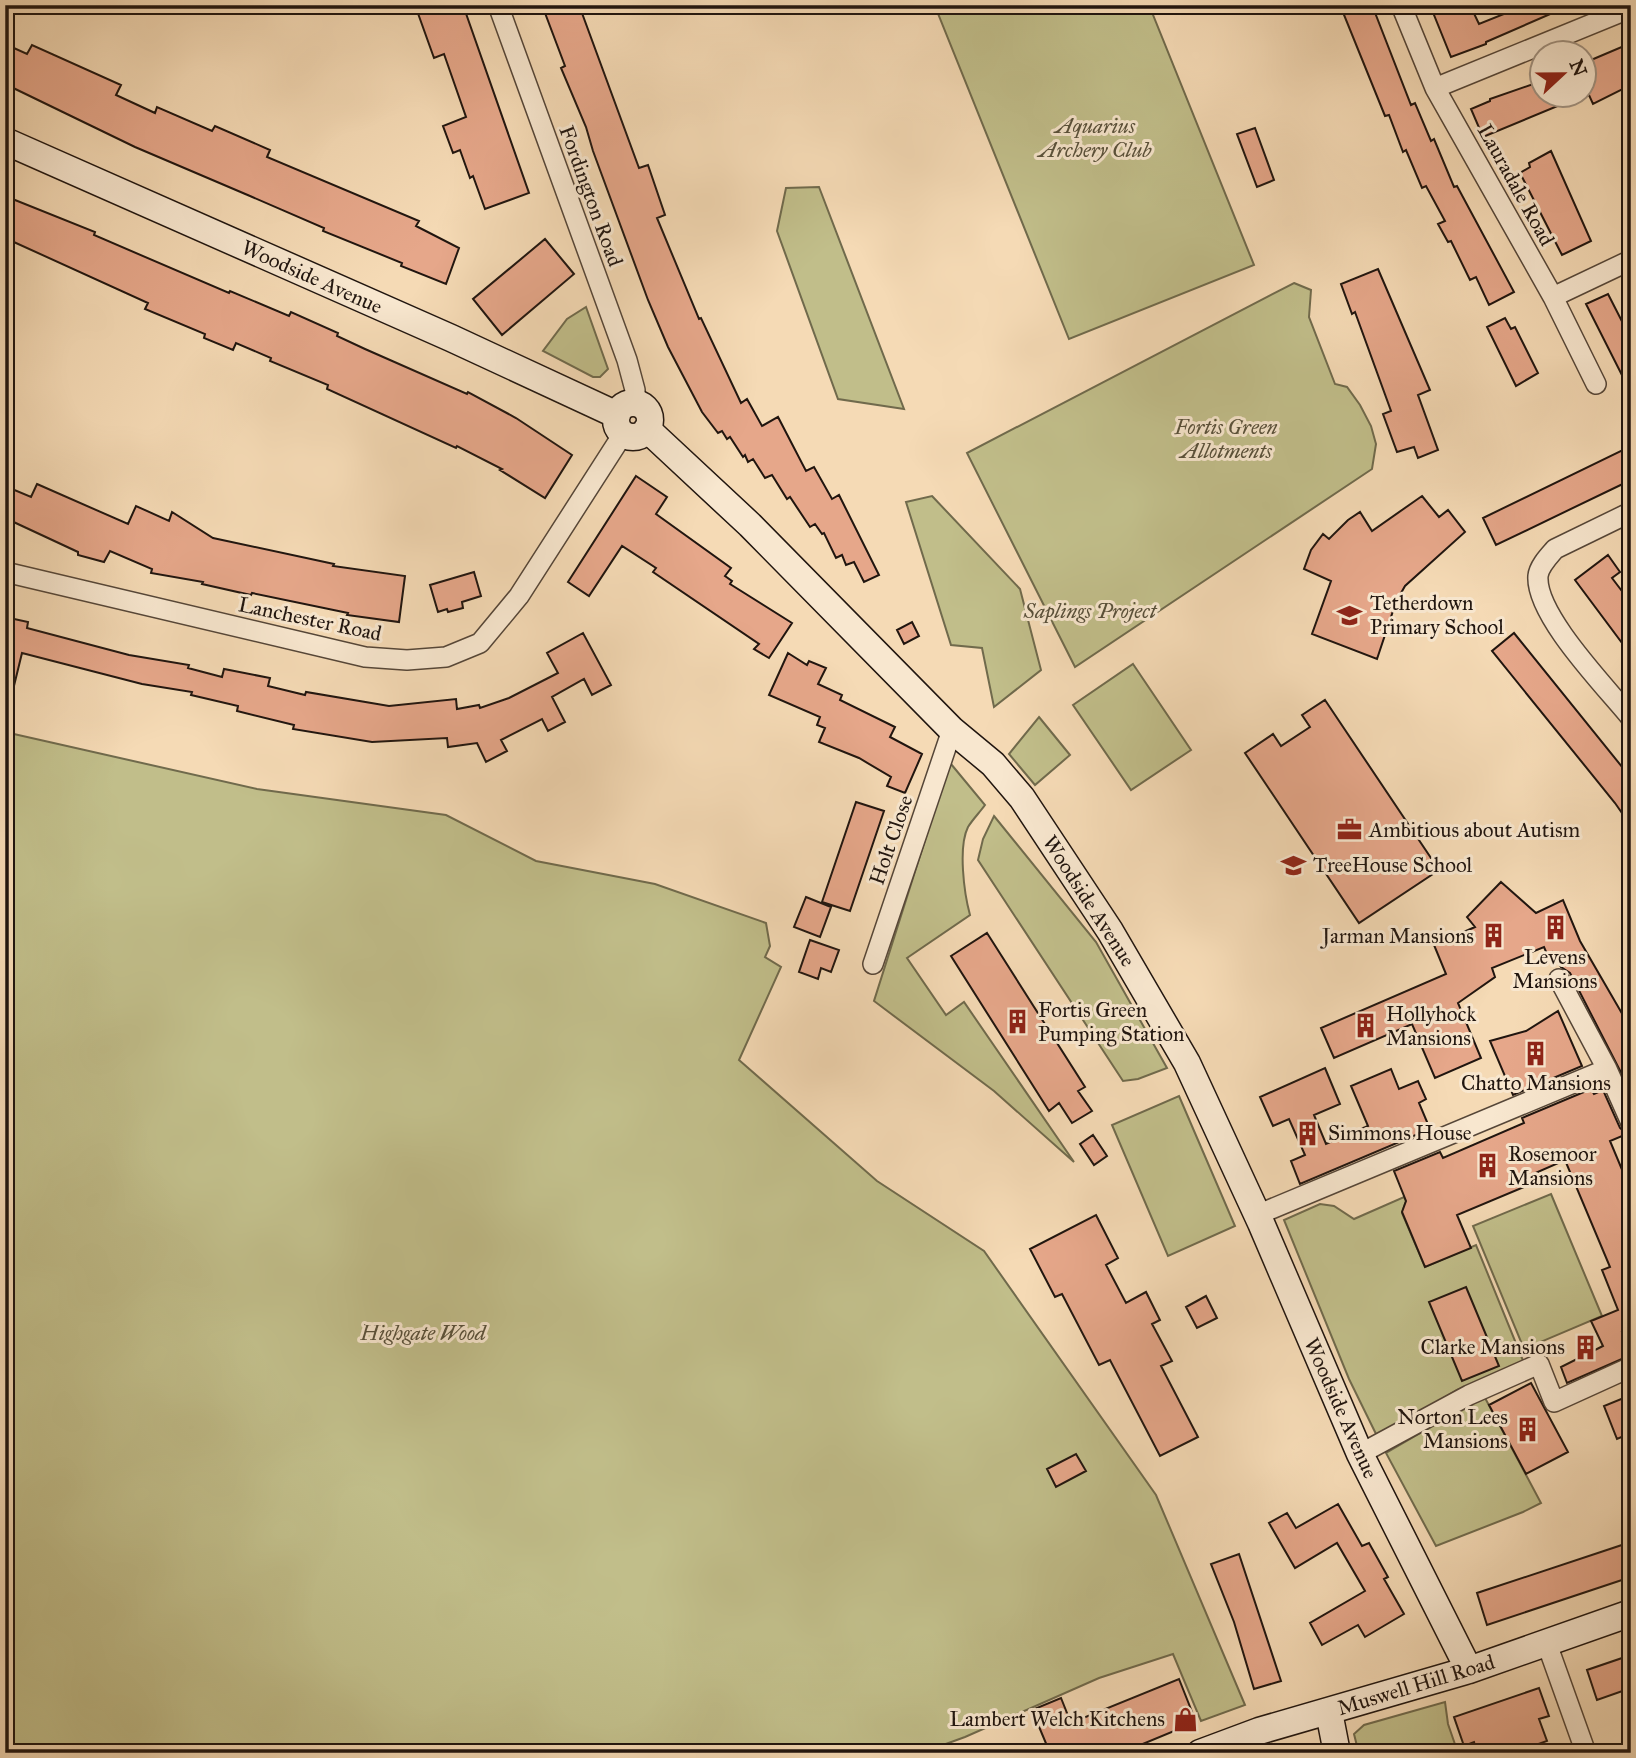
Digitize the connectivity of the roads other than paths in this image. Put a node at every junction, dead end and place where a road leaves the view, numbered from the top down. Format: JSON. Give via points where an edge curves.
{"nodes":[{"id":1,"x":498,"y":5,"type":"edge"},
{"id":2,"x":1401,"y":5,"type":"edge"},
{"id":3,"x":1631,"y":8,"type":"edge"},
{"id":4,"x":1435,"y":88,"type":"junction"},
{"id":5,"x":5,"y":141,"type":"edge"},
{"id":6,"x":1631,"y":260,"type":"edge"},
{"id":7,"x":1553,"y":297,"type":"junction"},
{"id":8,"x":1596,"y":384,"type":"dead end"},
{"id":9,"x":631,"y":420,"type":"junction"},
{"id":10,"x":1631,"y":512,"type":"edge"},
{"id":11,"x":5,"y":572,"type":"edge"},
{"id":12,"x":1631,"y":718,"type":"edge"},
{"id":13,"x":952,"y":730,"type":"junction"},
{"id":14,"x":873,"y":964,"type":"dead end"},
{"id":15,"x":1559,"y":979,"type":"dead end"},
{"id":16,"x":1607,"y":1069,"type":"junction"},
{"id":17,"x":1631,"y":1123,"type":"edge"},
{"id":18,"x":1258,"y":1215,"type":"junction"},
{"id":19,"x":1631,"y":1367,"type":"edge"},
{"id":20,"x":1360,"y":1454,"type":"junction"},
{"id":21,"x":1631,"y":1613,"type":"edge"},
{"id":22,"x":1547,"y":1644,"type":"junction"},
{"id":23,"x":1469,"y":1671,"type":"junction"},
{"id":24,"x":1329,"y":1712,"type":"junction"},
{"id":25,"x":1200,"y":1753,"type":"edge"},
{"id":26,"x":1337,"y":1753,"type":"edge"},
{"id":27,"x":1586,"y":1753,"type":"edge"}],
"edges":[{"from":1,"to":9,"type":"street","name":"Fordington Road","via":[[627,360],[635,390]]},
{"from":2,"to":4,"type":"street","name":"Lauradale Road"},
{"from":3,"to":4,"type":"street"},
{"from":4,"to":7,"type":"street","name":"Lauradale Road"},
{"from":5,"to":9,"type":"street","name":"Woodside Avenue"},
{"from":6,"to":7,"type":"street"},
{"from":7,"to":8,"type":"street","name":"Lauradale Road"},
{"from":9,"to":11,"type":"street","name":"Lanchester Road","via":[[519,596],[480,643],[446,657],[365,657]]},
{"from":9,"to":13,"type":"street","name":"Woodside Avenue","via":[[750,525]]},
{"from":10,"to":12,"type":"street","via":[[1555,549],[1538,573],[1540,594],[1555,624]]},
{"from":13,"to":14,"type":"street","name":"Holt Close"},
{"from":13,"to":18,"type":"street","name":"Woodside Avenue","via":[[993,764],[1016,792],[1110,931],[1187,1063]]},
{"from":15,"to":16,"type":"street"},
{"from":16,"to":17,"type":"street"},
{"from":16,"to":18,"type":"street"},
{"from":18,"to":20,"type":"street","name":"Woodside Avenue"},
{"from":19,"to":20,"type":"street","via":[[1554,1402],[1539,1364],[1469,1395]]},
{"from":20,"to":23,"type":"street","name":"Woodside Avenue"},
{"from":21,"to":22,"type":"street","name":"Muswell Hill Road"},
{"from":22,"to":23,"type":"street","name":"Muswell Hill Road"},
{"from":22,"to":27,"type":"street"},
{"from":23,"to":24,"type":"street","name":"Muswell Hill Road"},
{"from":24,"to":25,"type":"street","name":"Muswell Hill Road"},
{"from":24,"to":26,"type":"street"}]}
